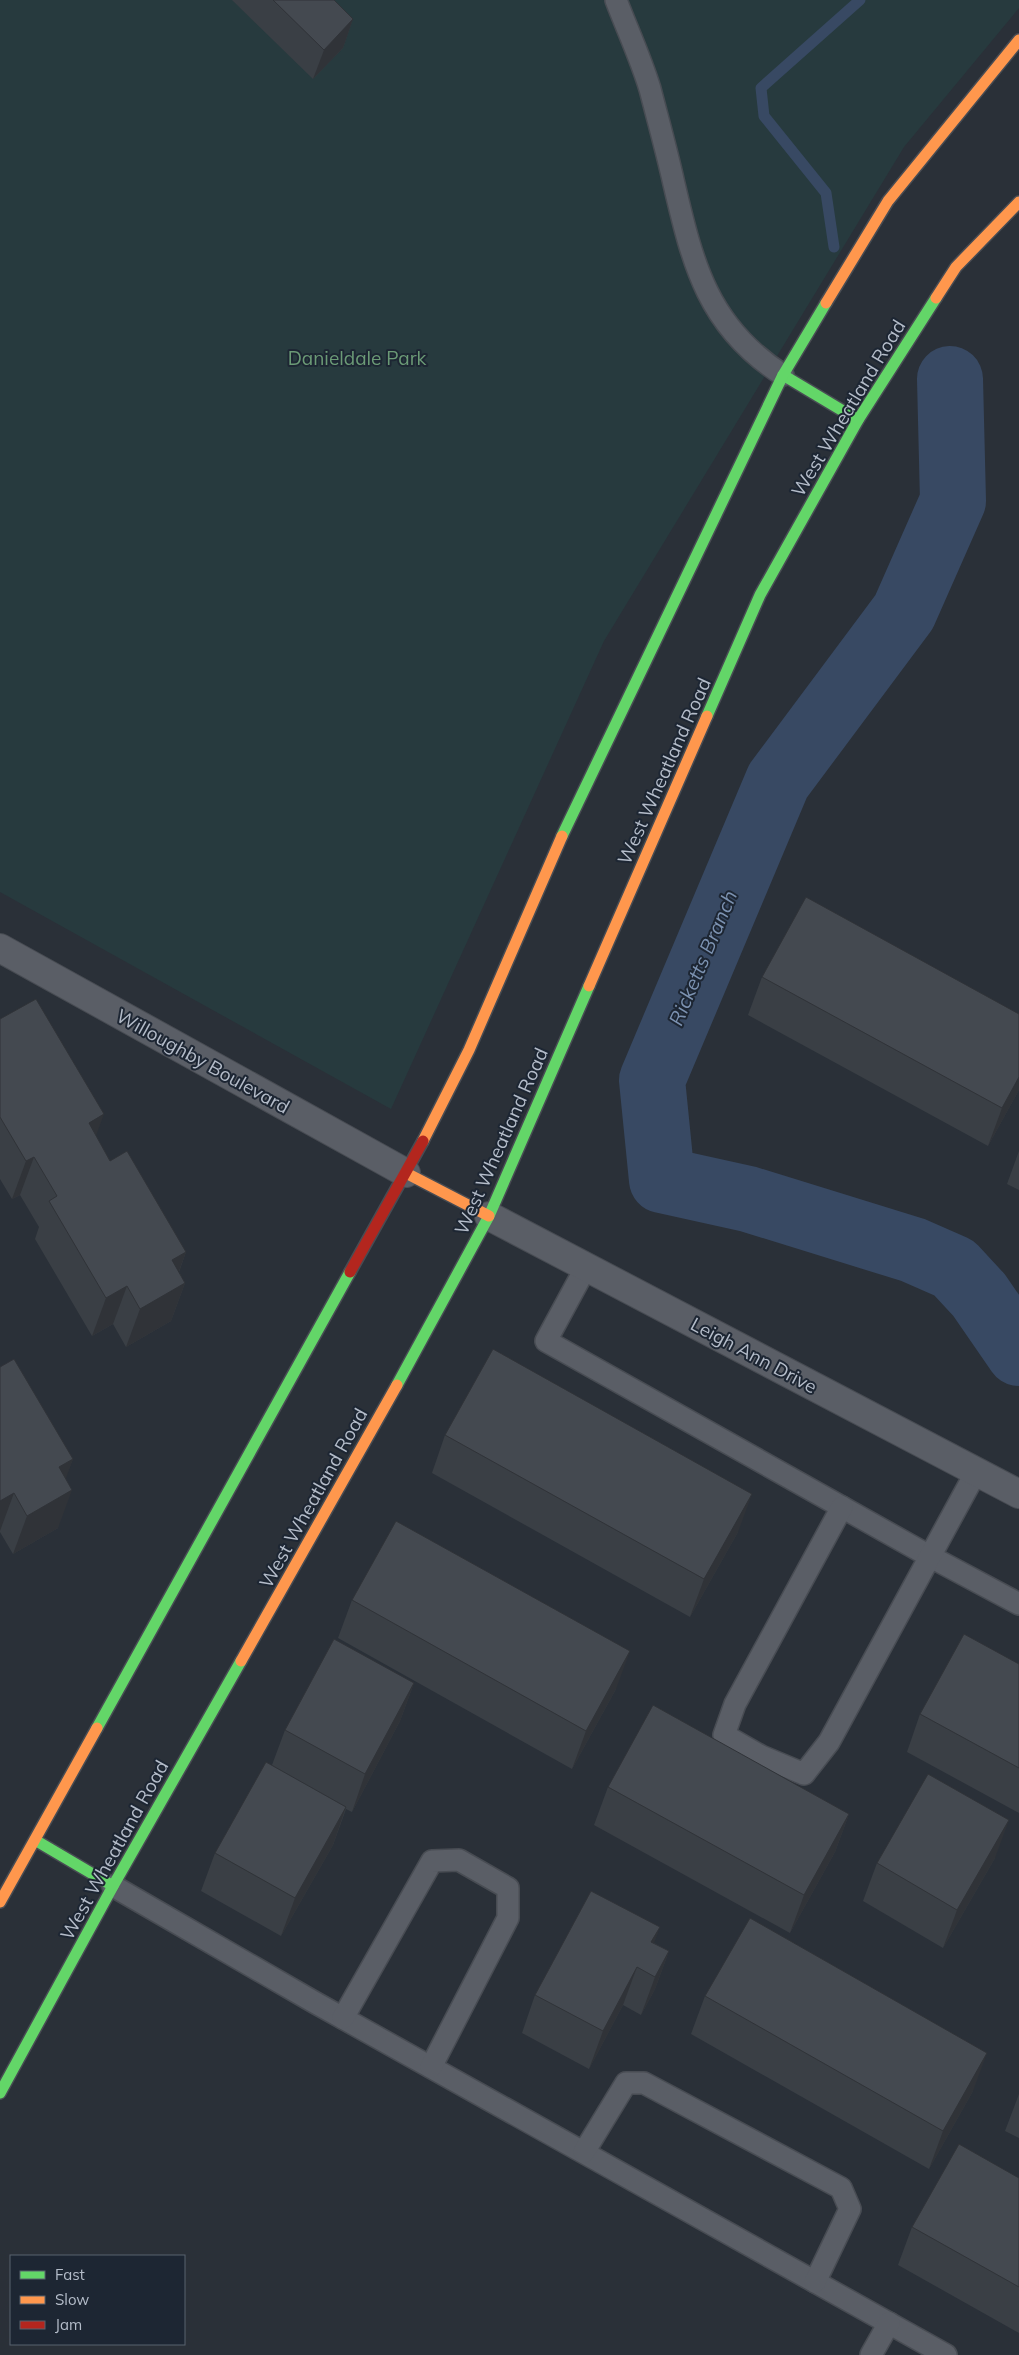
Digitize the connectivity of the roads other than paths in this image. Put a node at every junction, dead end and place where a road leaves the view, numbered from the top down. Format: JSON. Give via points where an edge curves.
{"nodes":[{"id":1,"x":616,"y":0,"type":"edge"},
{"id":2,"x":1015,"y":44,"type":"edge"},
{"id":3,"x":1019,"y":58,"type":"edge"},
{"id":4,"x":1019,"y":202,"type":"edge"},
{"id":5,"x":783,"y":375,"type":"junction"},
{"id":6,"x":858,"y":420,"type":"junction"},
{"id":7,"x":0,"y":948,"type":"edge"},
{"id":8,"x":406,"y":1173,"type":"junction"},
{"id":9,"x":489,"y":1216,"type":"junction"},
{"id":10,"x":586,"y":1266,"type":"junction"},
{"id":11,"x":976,"y":1472,"type":"junction"},
{"id":12,"x":1019,"y":1494,"type":"edge"},
{"id":13,"x":842,"y":1507,"type":"junction"},
{"id":14,"x":931,"y":1557,"type":"junction"},
{"id":15,"x":1019,"y":1604,"type":"edge"},
{"id":16,"x":35,"y":1840,"type":"junction"},
{"id":17,"x":113,"y":1886,"type":"junction"},
{"id":18,"x":0,"y":1902,"type":"edge"},
{"id":19,"x":343,"y":2018,"type":"junction"},
{"id":20,"x":431,"y":2067,"type":"junction"},
{"id":21,"x":0,"y":2093,"type":"edge"},
{"id":22,"x":584,"y":2152,"type":"junction"},
{"id":23,"x":815,"y":2282,"type":"junction"},
{"id":24,"x":889,"y":2323,"type":"junction"},
{"id":25,"x":871,"y":2355,"type":"edge"},
{"id":26,"x":946,"y":2355,"type":"edge"}],
"edges":[{"from":1,"to":5,"type":"lane","via":[[649,85],[690,249],[708,296],[734,335],[759,360]]},
{"from":2,"to":3,"type":"main road"},
{"from":2,"to":5,"type":"main road","via":[[888,201]]},
{"from":4,"to":6,"type":"main road","name":"West Wheatland Road","via":[[956,267]]},
{"from":5,"to":6,"type":"main road"},
{"from":5,"to":8,"type":"main road","via":[[567,823],[469,1050]]},
{"from":6,"to":9,"type":"main road","name":"West Wheatland Road","via":[[760,595]]},
{"from":7,"to":8,"type":"street","name":"Willoughby Boulevard"},
{"from":8,"to":9,"type":"main road"},
{"from":8,"to":16,"type":"main road"},
{"from":9,"to":10,"type":"street","name":"Leigh Ann Drive"},
{"from":9,"to":17,"type":"main road","name":"West Wheatland Road","via":[[359,1454]]},
{"from":10,"to":11,"type":"street","name":"Leigh Ann Drive"},
{"from":10,"to":13,"type":"lane","via":[[546,1342]]},
{"from":11,"to":12,"type":"street","name":"Leigh Ann Drive"},
{"from":11,"to":14,"type":"lane"},
{"from":13,"to":14,"type":"lane"},
{"from":13,"to":14,"type":"lane","via":[[735,1704],[724,1735],[760,1756],[804,1774],[829,1742]]},
{"from":14,"to":15,"type":"lane"},
{"from":16,"to":17,"type":"main road"},
{"from":16,"to":18,"type":"main road"},
{"from":17,"to":19,"type":"lane"},
{"from":17,"to":21,"type":"main road","name":"West Wheatland Road"},
{"from":19,"to":20,"type":"lane"},
{"from":19,"to":20,"type":"lane","via":[[432,1861],[459,1860],[467,1864],[508,1888],[508,1918]]},
{"from":20,"to":22,"type":"lane"},
{"from":22,"to":23,"type":"lane"},
{"from":22,"to":23,"type":"lane","via":[[626,2083],[644,2083],[841,2188],[850,2209]]},
{"from":23,"to":24,"type":"lane"},
{"from":24,"to":25,"type":"lane"},
{"from":24,"to":26,"type":"lane"}]}
